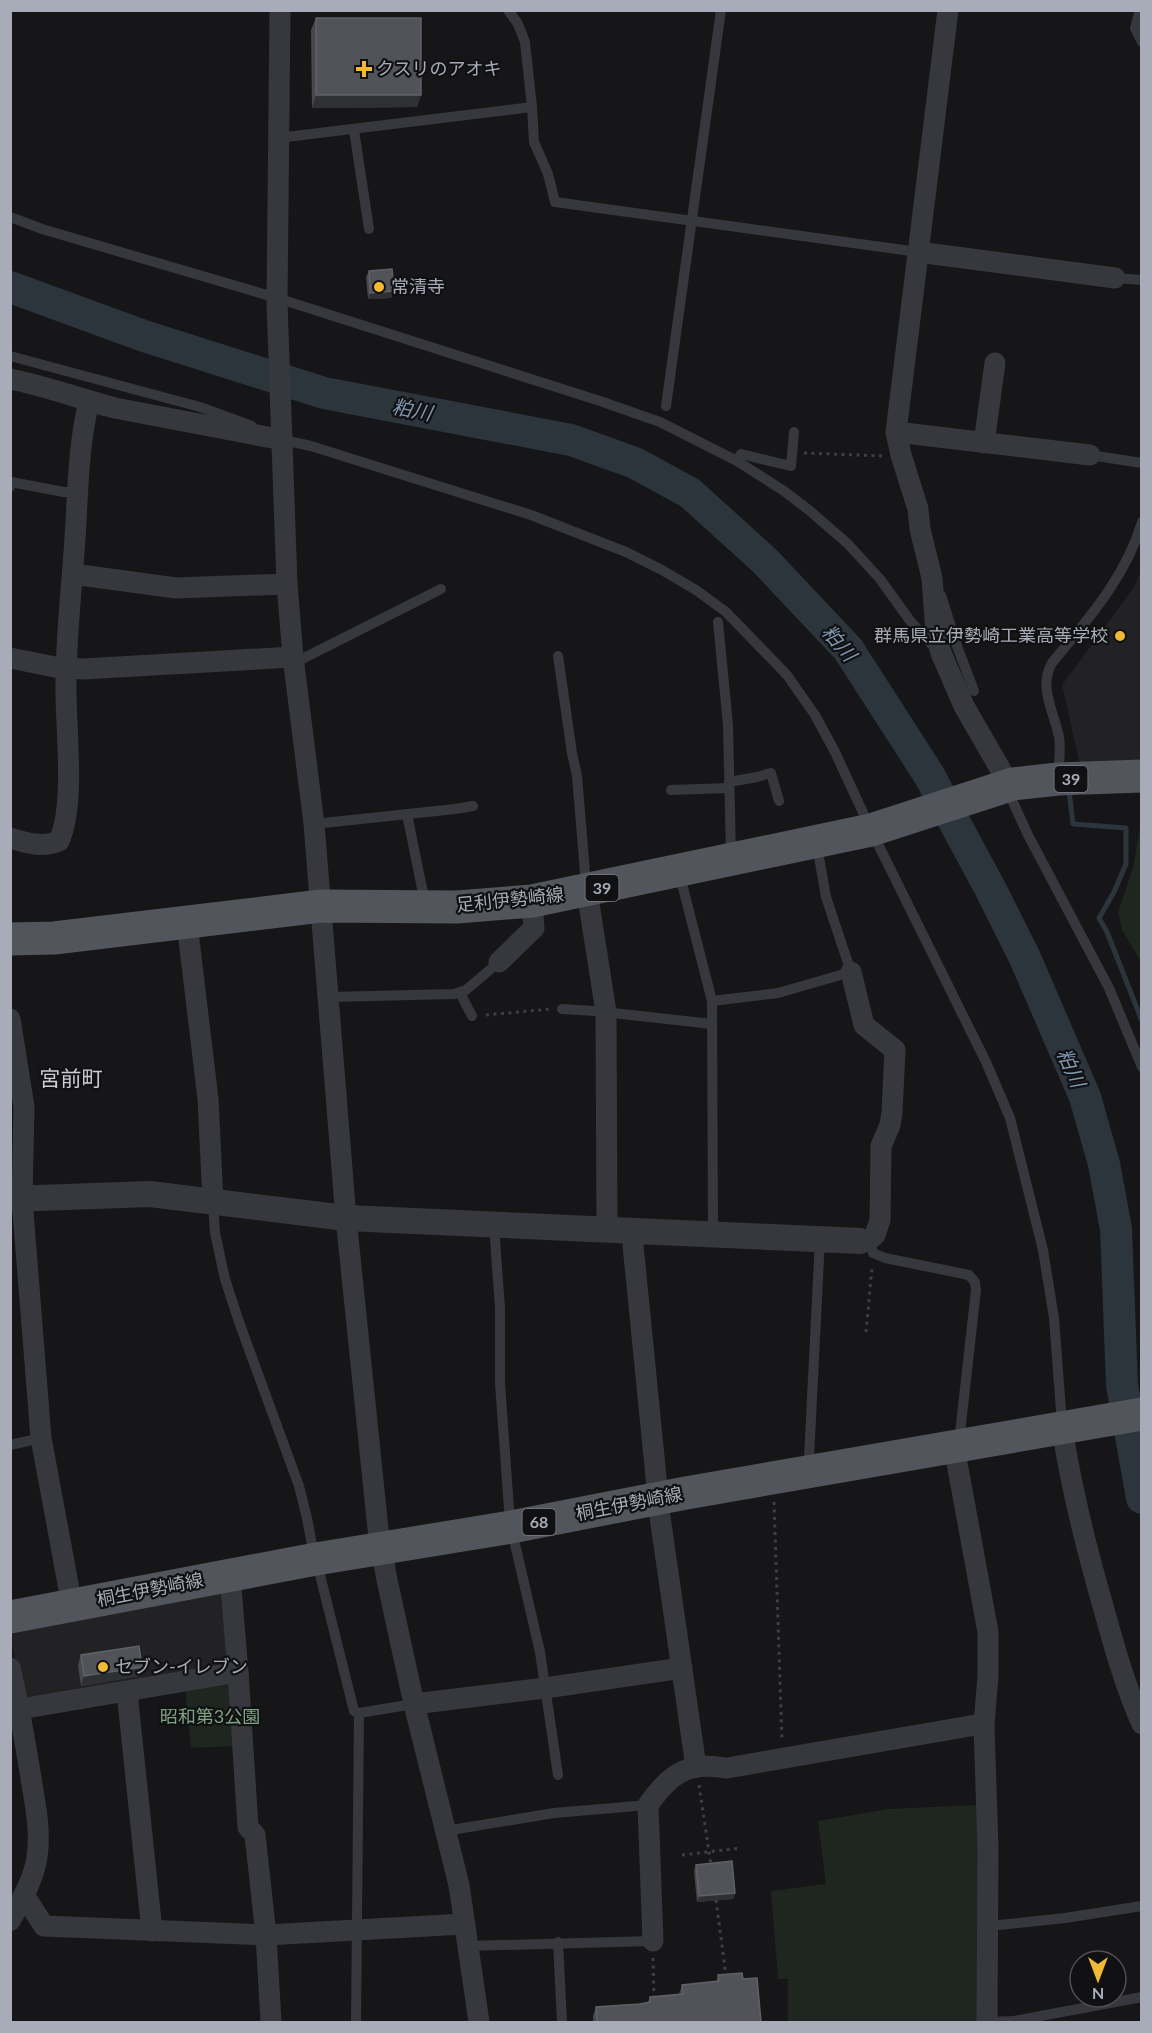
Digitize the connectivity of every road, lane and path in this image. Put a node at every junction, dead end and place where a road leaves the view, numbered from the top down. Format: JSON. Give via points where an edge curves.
{"nodes":[{"id":1,"x":280,"y":10,"type":"edge"},
{"id":2,"x":508,"y":10,"type":"edge"},
{"id":3,"x":721,"y":10,"type":"edge"},
{"id":4,"x":948,"y":10,"type":"edge"},
{"id":5,"x":1140,"y":10,"type":"edge"},
{"id":6,"x":1142,"y":42,"type":"edge"},
{"id":7,"x":532,"y":107,"type":"junction"},
{"id":8,"x":354,"y":130,"type":"junction"},
{"id":9,"x":278,"y":138,"type":"junction"},
{"id":10,"x":10,"y":217,"type":"edge"},
{"id":11,"x":693,"y":221,"type":"junction"},
{"id":12,"x":369,"y":229,"type":"dead end"},
{"id":13,"x":918,"y":252,"type":"junction"},
{"id":14,"x":1115,"y":278,"type":"joint"},
{"id":15,"x":1142,"y":280,"type":"edge"},
{"id":16,"x":277,"y":301,"type":"junction"},
{"id":17,"x":10,"y":356,"type":"edge"},
{"id":18,"x":995,"y":363,"type":"dead end"},
{"id":19,"x":10,"y":379,"type":"edge"},
{"id":20,"x":89,"y":402,"type":"junction"},
{"id":21,"x":666,"y":406,"type":"dead end"},
{"id":22,"x":795,"y":432,"type":"dead end"},
{"id":23,"x":896,"y":432,"type":"junction"},
{"id":24,"x":280,"y":437,"type":"junction"},
{"id":25,"x":984,"y":443,"type":"junction"},
{"id":26,"x":793,"y":452,"type":"junction"},
{"id":27,"x":901,"y":455,"type":"junction"},
{"id":28,"x":1090,"y":455,"type":"joint"},
{"id":29,"x":737,"y":461,"type":"junction"},
{"id":30,"x":1142,"y":464,"type":"edge"},
{"id":31,"x":10,"y":487,"type":"edge"},
{"id":32,"x":78,"y":492,"type":"junction"},
{"id":33,"x":1142,"y":522,"type":"edge"},
{"id":34,"x":73,"y":574,"type":"junction"},
{"id":35,"x":933,"y":578,"type":"junction"},
{"id":36,"x":287,"y":584,"type":"junction"},
{"id":37,"x":441,"y":589,"type":"dead end"},
{"id":38,"x":718,"y":622,"type":"dead end"},
{"id":39,"x":941,"y":653,"type":"junction"},
{"id":40,"x":558,"y":656,"type":"dead end"},
{"id":41,"x":10,"y":657,"type":"edge"},
{"id":42,"x":293,"y":660,"type":"junction"},
{"id":43,"x":67,"y":669,"type":"junction"},
{"id":44,"x":974,"y":691,"type":"dead end"},
{"id":45,"x":1142,"y":776,"type":"edge"},
{"id":46,"x":1058,"y":779,"type":"junction"},
{"id":47,"x":729,"y":785,"type":"junction"},
{"id":48,"x":1003,"y":787,"type":"junction"},
{"id":49,"x":671,"y":790,"type":"dead end"},
{"id":50,"x":779,"y":801,"type":"dead end"},
{"id":51,"x":473,"y":806,"type":"dead end"},
{"id":52,"x":407,"y":814,"type":"junction"},
{"id":53,"x":314,"y":825,"type":"junction"},
{"id":54,"x":874,"y":830,"type":"junction"},
{"id":55,"x":10,"y":838,"type":"edge"},
{"id":56,"x":816,"y":843,"type":"junction"},
{"id":57,"x":732,"y":861,"type":"junction"},
{"id":58,"x":679,"y":872,"type":"junction"},
{"id":59,"x":587,"y":891,"type":"junction"},
{"id":60,"x":532,"y":901,"type":"junction"},
{"id":61,"x":321,"y":906,"type":"junction"},
{"id":62,"x":425,"y":907,"type":"junction"},
{"id":63,"x":187,"y":923,"type":"junction"},
{"id":64,"x":10,"y":939,"type":"edge"},
{"id":65,"x":499,"y":962,"type":"joint"},
{"id":66,"x":851,"y":972,"type":"junction"},
{"id":67,"x":460,"y":993,"type":"junction"},
{"id":68,"x":328,"y":997,"type":"junction"},
{"id":69,"x":712,"y":1001,"type":"junction"},
{"id":70,"x":562,"y":1009,"type":"joint"},
{"id":71,"x":606,"y":1012,"type":"junction"},
{"id":72,"x":472,"y":1016,"type":"joint"},
{"id":73,"x":10,"y":1019,"type":"edge"},
{"id":74,"x":712,"y":1024,"type":"junction"},
{"id":75,"x":1142,"y":1067,"type":"edge"},
{"id":76,"x":16,"y":1199,"type":"edge"},
{"id":77,"x":213,"y":1201,"type":"junction"},
{"id":78,"x":346,"y":1218,"type":"junction"},
{"id":79,"x":494,"y":1225,"type":"junction"},
{"id":80,"x":607,"y":1229,"type":"junction"},
{"id":81,"x":633,"y":1230,"type":"junction"},
{"id":82,"x":713,"y":1234,"type":"junction"},
{"id":83,"x":820,"y":1238,"type":"junction"},
{"id":84,"x":868,"y":1245,"type":"junction"},
{"id":85,"x":866,"y":1332,"type":"dead end"},
{"id":86,"x":1142,"y":1414,"type":"edge"},
{"id":87,"x":1065,"y":1427,"type":"junction"},
{"id":88,"x":40,"y":1438,"type":"junction"},
{"id":89,"x":10,"y":1445,"type":"edge"},
{"id":90,"x":958,"y":1445,"type":"junction"},
{"id":91,"x":811,"y":1471,"type":"junction"},
{"id":92,"x":774,"y":1495,"type":"dead end"},
{"id":93,"x":659,"y":1499,"type":"junction"},
{"id":94,"x":511,"y":1527,"type":"junction"},
{"id":95,"x":382,"y":1548,"type":"junction"},
{"id":96,"x":315,"y":1559,"type":"junction"},
{"id":97,"x":230,"y":1575,"type":"junction"},
{"id":98,"x":72,"y":1605,"type":"junction"},
{"id":99,"x":10,"y":1617,"type":"edge"},
{"id":100,"x":10,"y":1668,"type":"edge"},
{"id":101,"x":682,"y":1668,"type":"junction"},
{"id":102,"x":238,"y":1672,"type":"junction"},
{"id":103,"x":545,"y":1688,"type":"junction"},
{"id":104,"x":127,"y":1692,"type":"junction"},
{"id":105,"x":414,"y":1704,"type":"junction"},
{"id":106,"x":20,"y":1709,"type":"junction"},
{"id":107,"x":359,"y":1713,"type":"junction"},
{"id":108,"x":1142,"y":1724,"type":"edge"},
{"id":109,"x":984,"y":1725,"type":"junction"},
{"id":110,"x":784,"y":1758,"type":"junction"},
{"id":111,"x":696,"y":1767,"type":"junction"},
{"id":112,"x":558,"y":1775,"type":"dead end"},
{"id":113,"x":648,"y":1805,"type":"junction"},
{"id":114,"x":445,"y":1831,"type":"junction"},
{"id":115,"x":741,"y":1848,"type":"dead end"},
{"id":116,"x":709,"y":1852,"type":"junction"},
{"id":117,"x":682,"y":1855,"type":"dead end"},
{"id":118,"x":711,"y":1869,"type":"edge"},
{"id":119,"x":24,"y":1894,"type":"junction"},
{"id":120,"x":716,"y":1900,"type":"edge"},
{"id":121,"x":1142,"y":1906,"type":"edge"},
{"id":122,"x":10,"y":1921,"type":"edge"},
{"id":123,"x":464,"y":1924,"type":"junction"},
{"id":124,"x":989,"y":1926,"type":"junction"},
{"id":125,"x":358,"y":1928,"type":"junction"},
{"id":126,"x":152,"y":1931,"type":"junction"},
{"id":127,"x":266,"y":1935,"type":"junction"},
{"id":128,"x":652,"y":1941,"type":"junction"},
{"id":129,"x":558,"y":1942,"type":"junction"},
{"id":130,"x":467,"y":1946,"type":"junction"},
{"id":131,"x":727,"y":1984,"type":"edge"},
{"id":132,"x":1142,"y":1997,"type":"edge"},
{"id":133,"x":655,"y":2005,"type":"edge"},
{"id":134,"x":271,"y":2022,"type":"edge"},
{"id":135,"x":356,"y":2022,"type":"edge"},
{"id":136,"x":478,"y":2022,"type":"edge"},
{"id":137,"x":562,"y":2022,"type":"edge"},
{"id":138,"x":987,"y":2022,"type":"edge"}],
"edges":[{"from":1,"to":9,"type":"street"},
{"from":2,"to":7,"type":"lane","via":[[525,42]]},
{"from":3,"to":11,"type":"lane"},
{"from":4,"to":13,"type":"street"},
{"from":5,"to":6,"type":"lane","via":[[1136,28]]},
{"from":7,"to":8,"type":"lane"},
{"from":7,"to":11,"type":"lane","via":[[534,142],[555,202]]},
{"from":8,"to":9,"type":"lane"},
{"from":8,"to":12,"type":"lane"},
{"from":9,"to":16,"type":"street"},
{"from":10,"to":16,"type":"lane"},
{"from":11,"to":13,"type":"lane"},
{"from":11,"to":21,"type":"lane"},
{"from":13,"to":14,"type":"street"},
{"from":13,"to":23,"type":"street"},
{"from":14,"to":15,"type":"lane"},
{"from":16,"to":24,"type":"street"},
{"from":16,"to":29,"type":"lane","via":[[600,401],[660,422]]},
{"from":17,"to":24,"type":"lane","via":[[200,407]]},
{"from":18,"to":25,"type":"street"},
{"from":19,"to":20,"type":"street"},
{"from":20,"to":24,"type":"street"},
{"from":20,"to":32,"type":"street"},
{"from":22,"to":26,"type":"lane"},
{"from":23,"to":25,"type":"street"},
{"from":23,"to":27,"type":"street"},
{"from":24,"to":36,"type":"street"},
{"from":24,"to":54,"type":"lane","via":[[531,515],[604,542],[696,590],[726,612],[787,675],[815,715]]},
{"from":25,"to":28,"type":"street"},
{"from":26,"to":27,"type":"path"},
{"from":26,"to":29,"type":"lane","via":[[791,466],[741,454]]},
{"from":27,"to":35,"type":"street"},
{"from":28,"to":30,"type":"lane"},
{"from":29,"to":39,"type":"lane","via":[[784,491],[848,544]]},
{"from":31,"to":32,"type":"lane","via":[[11,482]]},
{"from":32,"to":34,"type":"street"},
{"from":33,"to":46,"type":"lane","via":[[1128,560],[1100,605],[1046,673],[1046,690],[1060,739]]},
{"from":34,"to":36,"type":"street","via":[[176,588]]},
{"from":34,"to":43,"type":"street"},
{"from":35,"to":39,"type":"street"},
{"from":35,"to":44,"type":"lane"},
{"from":36,"to":42,"type":"street"},
{"from":37,"to":42,"type":"lane"},
{"from":38,"to":47,"type":"lane","via":[[728,725]]},
{"from":39,"to":48,"type":"street","via":[[964,706],[1002,772]]},
{"from":40,"to":59,"type":"lane","via":[[577,776]]},
{"from":41,"to":43,"type":"street"},
{"from":42,"to":43,"type":"street"},
{"from":42,"to":53,"type":"street"},
{"from":43,"to":55,"type":"street","via":[[68,786],[63,833],[52,844]]},
{"from":45,"to":46,"type":"main road","name":"足利伊勢崎線","number":"39"},
{"from":46,"to":48,"type":"main road","name":"足利伊勢崎線","number":"39"},
{"from":47,"to":49,"type":"lane"},
{"from":47,"to":50,"type":"lane","via":[[771,773]]},
{"from":47,"to":57,"type":"lane"},
{"from":48,"to":54,"type":"main road","name":"足利伊勢崎線","number":"39"},
{"from":48,"to":75,"type":"lane","via":[[1109,988]]},
{"from":51,"to":52,"type":"lane"},
{"from":52,"to":53,"type":"lane"},
{"from":52,"to":62,"type":"lane"},
{"from":53,"to":61,"type":"street"},
{"from":54,"to":56,"type":"main road","name":"足利伊勢崎線","number":"39"},
{"from":54,"to":87,"type":"lane","via":[[1010,1118],[1043,1250]]},
{"from":56,"to":57,"type":"main road","name":"足利伊勢崎線","number":"39"},
{"from":56,"to":66,"type":"lane","via":[[826,897]]},
{"from":57,"to":58,"type":"main road","name":"足利伊勢崎線","number":"39"},
{"from":58,"to":59,"type":"main road","name":"足利伊勢崎線","number":"39"},
{"from":58,"to":69,"type":"lane"},
{"from":59,"to":60,"type":"main road","name":"足利伊勢崎線","number":"39"},
{"from":59,"to":71,"type":"street"},
{"from":60,"to":62,"type":"main road","name":"足利伊勢崎線","number":"39"},
{"from":60,"to":65,"type":"street","via":[[534,928]]},
{"from":61,"to":62,"type":"main road","name":"足利伊勢崎線","number":"39"},
{"from":61,"to":63,"type":"main road","name":"足利伊勢崎線","number":"39"},
{"from":61,"to":68,"type":"street"},
{"from":63,"to":64,"type":"main road","name":"足利伊勢崎線","number":"39"},
{"from":63,"to":77,"type":"street","via":[[208,1099]]},
{"from":65,"to":67,"type":"lane"},
{"from":66,"to":69,"type":"lane","via":[[778,993]]},
{"from":66,"to":84,"type":"street","via":[[864,1025],[895,1050],[892,1113],[881,1146],[879,1229]]},
{"from":67,"to":68,"type":"lane"},
{"from":67,"to":72,"type":"lane"},
{"from":68,"to":78,"type":"street"},
{"from":69,"to":74,"type":"lane"},
{"from":70,"to":71,"type":"lane"},
{"from":70,"to":72,"type":"path"},
{"from":71,"to":74,"type":"lane"},
{"from":71,"to":80,"type":"street"},
{"from":73,"to":76,"type":"street","via":[[24,1107]]},
{"from":74,"to":82,"type":"lane"},
{"from":76,"to":77,"type":"street","via":[[150,1194]]},
{"from":76,"to":88,"type":"street"},
{"from":77,"to":78,"type":"street"},
{"from":77,"to":96,"type":"lane","via":[[214,1233],[225,1279],[299,1486]]},
{"from":78,"to":79,"type":"street"},
{"from":78,"to":95,"type":"street"},
{"from":79,"to":80,"type":"street"},
{"from":79,"to":94,"type":"lane"},
{"from":80,"to":81,"type":"street"},
{"from":81,"to":82,"type":"street"},
{"from":81,"to":93,"type":"street"},
{"from":82,"to":83,"type":"street"},
{"from":83,"to":84,"type":"street"},
{"from":83,"to":91,"type":"lane"},
{"from":84,"to":85,"type":"path"},
{"from":84,"to":90,"type":"lane","via":[[885,1258],[969,1275],[975,1281]]},
{"from":86,"to":87,"type":"main road","name":"桐生伊勢崎線","number":"68"},
{"from":87,"to":90,"type":"main road","name":"桐生伊勢崎線","number":"68"},
{"from":87,"to":108,"type":"street","via":[[1066,1456],[1081,1524],[1115,1648]]},
{"from":88,"to":89,"type":"lane"},
{"from":88,"to":98,"type":"street"},
{"from":90,"to":91,"type":"main road","name":"桐生伊勢崎線","number":"68"},
{"from":90,"to":109,"type":"street","via":[[957,1463],[988,1632]]},
{"from":91,"to":93,"type":"main road","name":"桐生伊勢崎線","number":"68"},
{"from":92,"to":110,"type":"path"},
{"from":93,"to":94,"type":"main road","name":"桐生伊勢崎線","number":"68"},
{"from":93,"to":101,"type":"street"},
{"from":94,"to":95,"type":"main road","name":"桐生伊勢崎線","number":"68"},
{"from":94,"to":103,"type":"lane"},
{"from":95,"to":96,"type":"main road","name":"桐生伊勢崎線","number":"68"},
{"from":95,"to":105,"type":"street"},
{"from":96,"to":97,"type":"main road","name":"桐生伊勢崎線","number":"68"},
{"from":96,"to":107,"type":"lane","via":[[354,1711]]},
{"from":97,"to":98,"type":"main road","name":"桐生伊勢崎線","number":"68"},
{"from":97,"to":102,"type":"street"},
{"from":98,"to":99,"type":"main road","name":"桐生伊勢崎線","number":"68"},
{"from":100,"to":106,"type":"street"},
{"from":101,"to":103,"type":"street"},
{"from":101,"to":111,"type":"street"},
{"from":102,"to":104,"type":"street"},
{"from":102,"to":127,"type":"street","via":[[248,1827],[255,1835]]},
{"from":103,"to":105,"type":"street"},
{"from":103,"to":112,"type":"lane"},
{"from":104,"to":106,"type":"street"},
{"from":104,"to":126,"type":"street"},
{"from":105,"to":107,"type":"lane"},
{"from":105,"to":114,"type":"street"},
{"from":106,"to":119,"type":"street","via":[[38,1838],[37,1859]]},
{"from":107,"to":125,"type":"lane"},
{"from":109,"to":110,"type":"street"},
{"from":109,"to":124,"type":"street"},
{"from":110,"to":111,"type":"street","via":[[727,1768]]},
{"from":111,"to":113,"type":"street","via":[[660,1788]]},
{"from":111,"to":116,"type":"path"},
{"from":113,"to":114,"type":"lane","via":[[554,1813]]},
{"from":113,"to":128,"type":"street"},
{"from":114,"to":123,"type":"street"},
{"from":115,"to":116,"type":"path"},
{"from":116,"to":117,"type":"path"},
{"from":116,"to":118,"type":"path"},
{"from":119,"to":122,"type":"street"},
{"from":119,"to":126,"type":"street","via":[[44,1926]]},
{"from":120,"to":131,"type":"path"},
{"from":121,"to":124,"type":"lane"},
{"from":123,"to":125,"type":"street"},
{"from":123,"to":130,"type":"street"},
{"from":124,"to":138,"type":"street"},
{"from":125,"to":127,"type":"street"},
{"from":125,"to":135,"type":"lane"},
{"from":126,"to":127,"type":"street"},
{"from":127,"to":134,"type":"street"},
{"from":128,"to":129,"type":"lane"},
{"from":128,"to":133,"type":"path"},
{"from":129,"to":130,"type":"lane"},
{"from":129,"to":137,"type":"lane"},
{"from":130,"to":136,"type":"street"},
{"from":132,"to":138,"type":"lane","via":[[1014,2021]]}]}
